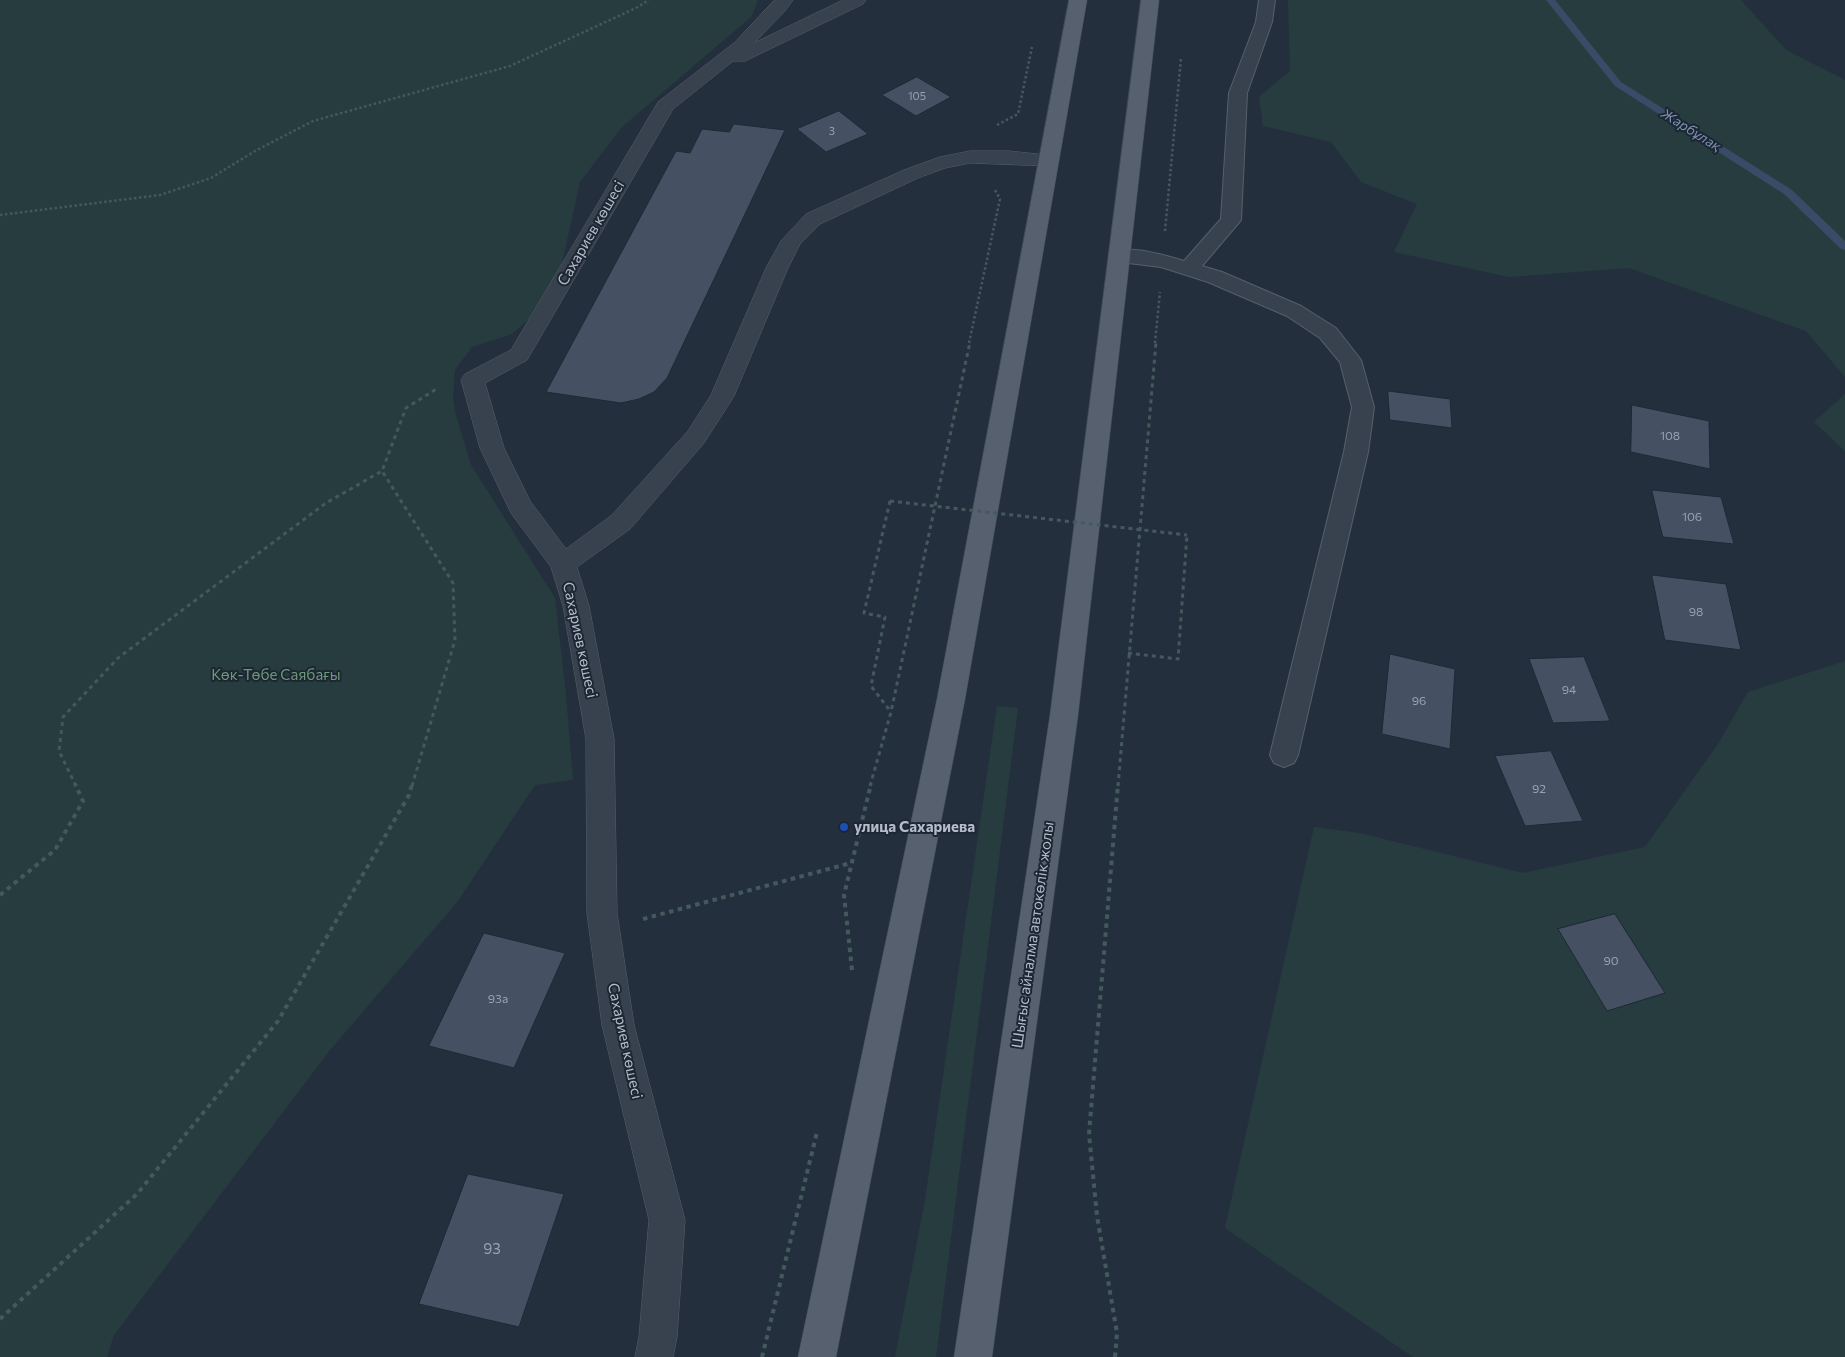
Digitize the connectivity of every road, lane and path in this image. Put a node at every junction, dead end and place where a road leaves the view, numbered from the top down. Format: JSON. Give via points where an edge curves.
{"nodes":[{"id":1,"x":648,"y":0,"type":"edge"},
{"id":2,"x":784,"y":0,"type":"edge"},
{"id":3,"x":857,"y":0,"type":"edge"},
{"id":4,"x":1078,"y":0,"type":"edge"},
{"id":5,"x":1150,"y":0,"type":"edge"},
{"id":6,"x":1267,"y":0,"type":"edge"},
{"id":7,"x":1034,"y":38,"type":"dead end"},
{"id":8,"x":1181,"y":48,"type":"dead end"},
{"id":9,"x":715,"y":68,"type":"junction"},
{"id":10,"x":992,"y":127,"type":"dead end"},
{"id":11,"x":1049,"y":160,"type":"junction"},
{"id":12,"x":990,"y":186,"type":"dead end"},
{"id":13,"x":0,"y":215,"type":"edge"},
{"id":14,"x":1119,"y":256,"type":"junction"},
{"id":15,"x":1162,"y":261,"type":"junction"},
{"id":16,"x":1188,"y":269,"type":"junction"},
{"id":17,"x":473,"y":380,"type":"junction"},
{"id":18,"x":382,"y":471,"type":"junction"},
{"id":19,"x":563,"y":564,"type":"junction"},
{"id":20,"x":1128,"y":653,"type":"junction"},
{"id":21,"x":891,"y":712,"type":"junction"},
{"id":22,"x":1284,"y":756,"type":"dead end"},
{"id":23,"x":851,"y":863,"type":"junction"},
{"id":24,"x":0,"y":895,"type":"edge"},
{"id":25,"x":604,"y":930,"type":"junction"},
{"id":26,"x":852,"y":973,"type":"dead end"},
{"id":27,"x":818,"y":1126,"type":"dead end"},
{"id":28,"x":0,"y":1319,"type":"edge"},
{"id":29,"x":654,"y":1357,"type":"edge"},
{"id":30,"x":762,"y":1357,"type":"edge"},
{"id":31,"x":817,"y":1357,"type":"edge"},
{"id":32,"x":973,"y":1357,"type":"edge"},
{"id":33,"x":1115,"y":1357,"type":"edge"}],
"edges":[{"from":1,"to":13,"type":"path","via":[[510,66],[313,121],[211,178],[160,195]]},
{"from":2,"to":9,"type":"street","name":"Сахариев көшесі","via":[[740,47]]},
{"from":3,"to":9,"type":"street"},
{"from":4,"to":11,"type":"main road"},
{"from":5,"to":14,"type":"main road","name":"Шығыс айналма автокөлік жолы"},
{"from":6,"to":16,"type":"lane","via":[[1264,22],[1238,93],[1231,220]]},
{"from":7,"to":10,"type":"path","via":[[1018,114]]},
{"from":8,"to":15,"type":"path"},
{"from":9,"to":17,"type":"street","name":"Сахариев көшесі","via":[[665,106],[519,356]]},
{"from":11,"to":19,"type":"street","via":[[1009,156],[940,163],[813,219],[791,242],[777,268],[722,396],[696,437],[621,522]]},
{"from":11,"to":31,"type":"main road","via":[[951,699]]},
{"from":12,"to":21,"type":"path","via":[[1000,199]]},
{"from":14,"to":15,"type":"lane"},
{"from":14,"to":32,"type":"main road","name":"Шығыс айналма автокөлік жолы","via":[[1064,715]]},
{"from":15,"to":16,"type":"lane"},
{"from":15,"to":20,"type":"path"},
{"from":16,"to":22,"type":"lane","via":[[1215,277],[1294,311],[1328,333],[1350,360],[1363,407],[1356,452]]},
{"from":17,"to":18,"type":"path","via":[[435,389],[406,408]]},
{"from":17,"to":19,"type":"street","name":"Сахариев көшесі","via":[[492,448],[520,506]]},
{"from":18,"to":24,"type":"path","via":[[326,503],[118,658],[63,717],[59,752],[83,801],[55,850]]},
{"from":18,"to":28,"type":"path","via":[[453,582],[455,640],[409,795],[278,1021],[137,1194]]},
{"from":19,"to":25,"type":"street","name":"Сахариев көшесі","via":[[576,606],[600,738]]},
{"from":20,"to":21,"type":"path","bridge":true,"via":[[1178,659],[1187,535],[890,500],[864,613],[885,617],[871,686]]},
{"from":20,"to":33,"type":"path","via":[[1089,1134],[1097,1216],[1117,1333]]},
{"from":21,"to":23,"type":"path"},
{"from":23,"to":25,"type":"path"},
{"from":23,"to":26,"type":"path","via":[[844,895]]},
{"from":25,"to":29,"type":"street","name":"Сахариев көшесі","via":[[618,1025],[667,1220]]},
{"from":27,"to":30,"type":"path"}]}
